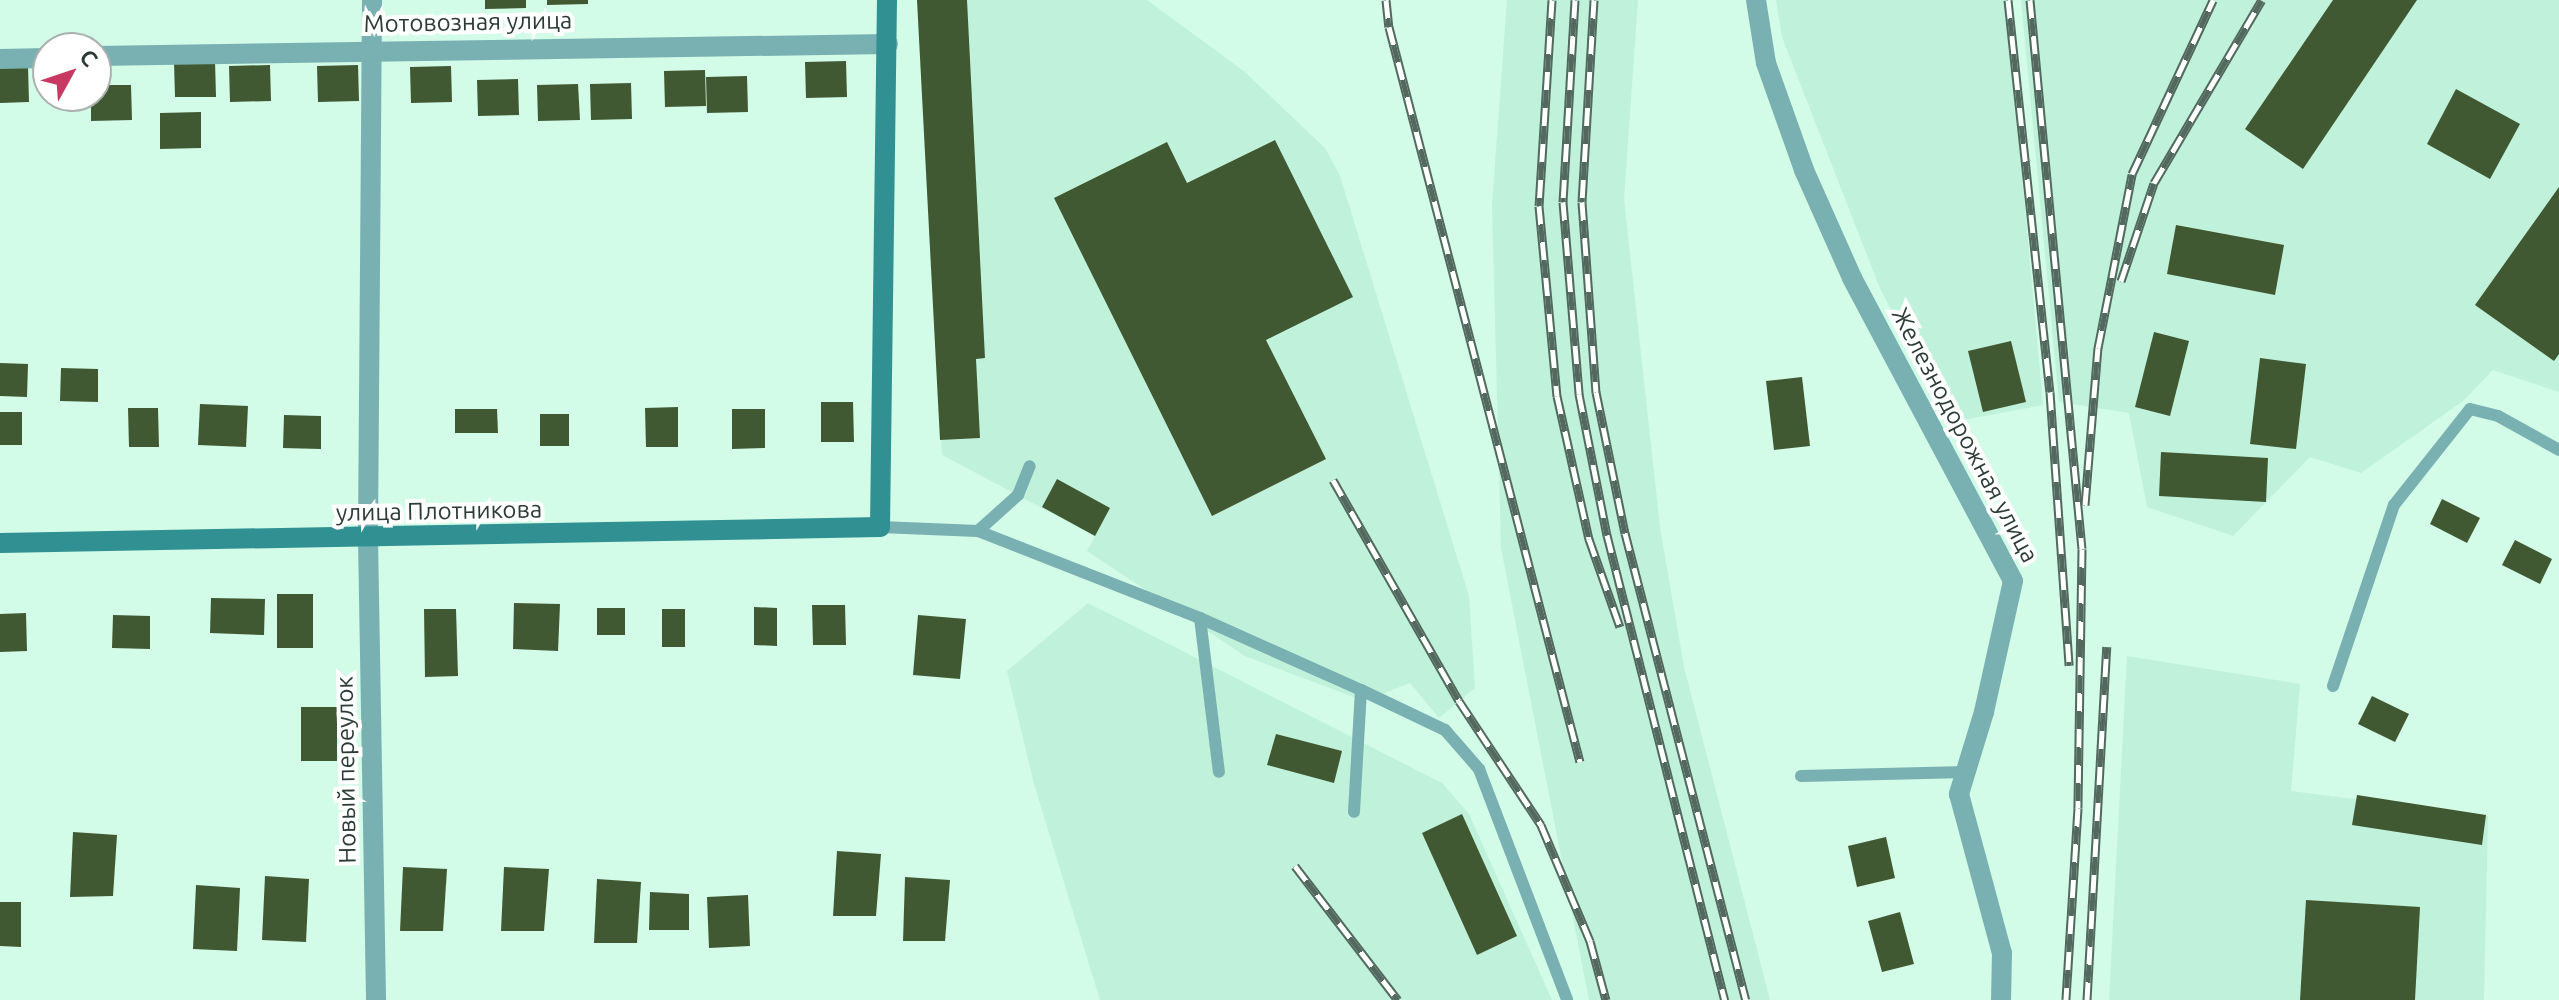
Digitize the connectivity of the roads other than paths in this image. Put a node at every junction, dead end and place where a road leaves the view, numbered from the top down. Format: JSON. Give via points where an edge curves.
{"nodes":[{"id":1,"x":372,"y":0,"type":"edge"},
{"id":2,"x":887,"y":0,"type":"edge"},
{"id":3,"x":1756,"y":0,"type":"edge"},
{"id":4,"x":888,"y":44,"type":"junction"},
{"id":5,"x":371,"y":49,"type":"junction"},
{"id":6,"x":112,"y":56,"type":"edge"},
{"id":7,"x":32,"y":58,"type":"edge"},
{"id":8,"x":0,"y":59,"type":"edge"},
{"id":9,"x":2559,"y":450,"type":"edge"},
{"id":10,"x":1030,"y":466,"type":"dead end"},
{"id":11,"x":880,"y":527,"type":"junction"},
{"id":12,"x":978,"y":531,"type":"junction"},
{"id":13,"x":368,"y":539,"type":"junction"},
{"id":14,"x":0,"y":543,"type":"edge"},
{"id":15,"x":1200,"y":618,"type":"junction"},
{"id":16,"x":2333,"y":686,"type":"dead end"},
{"id":17,"x":1361,"y":690,"type":"junction"},
{"id":18,"x":1219,"y":772,"type":"dead end"},
{"id":19,"x":1966,"y":772,"type":"junction"},
{"id":20,"x":1801,"y":776,"type":"dead end"},
{"id":21,"x":1354,"y":812,"type":"dead end"},
{"id":22,"x":376,"y":1000,"type":"edge"},
{"id":23,"x":1567,"y":1000,"type":"edge"},
{"id":24,"x":2001,"y":1000,"type":"edge"}],
"edges":[{"from":1,"to":5,"type":"street","name":"Новый переулок"},
{"from":2,"to":4,"type":"street"},
{"from":3,"to":19,"type":"street","name":"Железнодорожная улица","via":[[1766,63],[1804,170],[1852,278],[2013,581]]},
{"from":4,"to":5,"type":"street","name":"Мотовозная улица"},
{"from":4,"to":11,"type":"street"},
{"from":5,"to":6,"type":"street","name":"Мотовозная улица"},
{"from":5,"to":13,"type":"street","name":"Новый переулок"},
{"from":7,"to":8,"type":"street"},
{"from":9,"to":16,"type":"lane","via":[[2498,416],[2470,409],[2394,505]]},
{"from":10,"to":12,"type":"lane","via":[[1018,495]]},
{"from":11,"to":12,"type":"lane"},
{"from":11,"to":13,"type":"street","name":"улица Плотникова"},
{"from":12,"to":15,"type":"lane"},
{"from":13,"to":14,"type":"street","name":"улица Плотникова"},
{"from":13,"to":22,"type":"street","name":"Новый переулок"},
{"from":15,"to":17,"type":"lane"},
{"from":15,"to":18,"type":"lane"},
{"from":17,"to":21,"type":"lane"},
{"from":17,"to":23,"type":"lane","via":[[1445,730],[1479,769]]},
{"from":19,"to":20,"type":"lane"},
{"from":19,"to":24,"type":"street","name":"Железнодорожная улица","via":[[1959,794],[2002,953]]}]}
